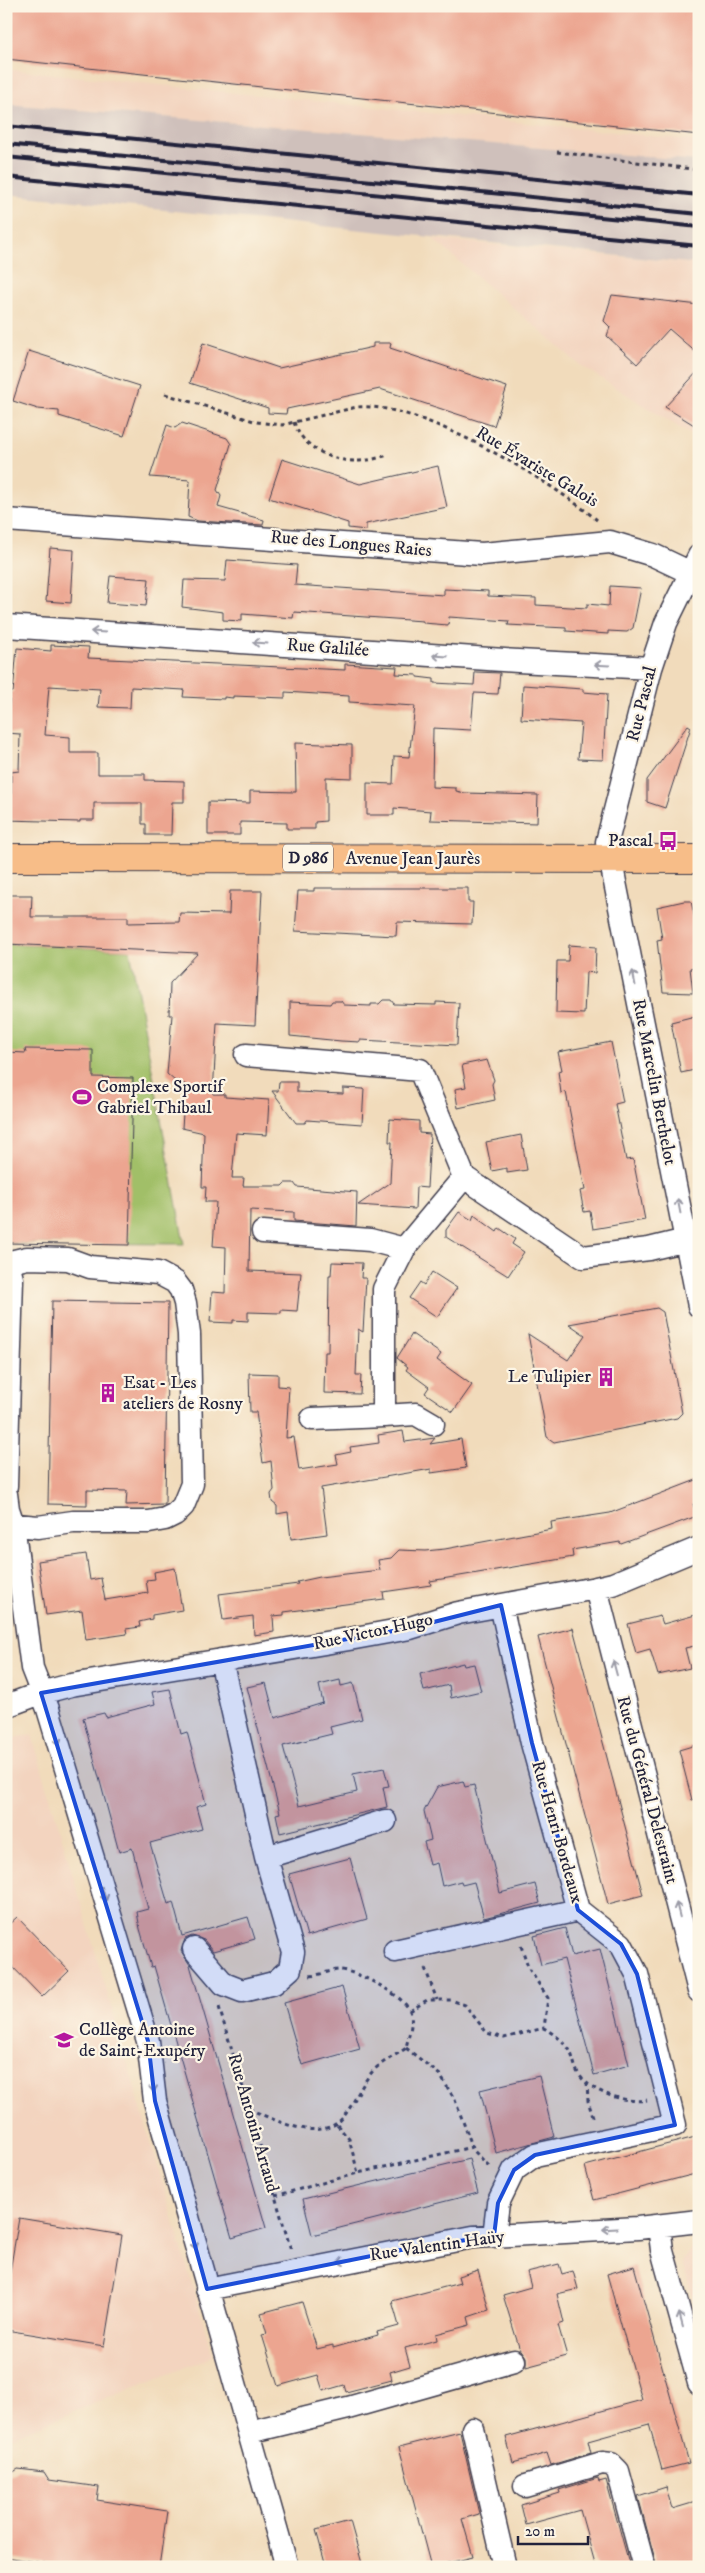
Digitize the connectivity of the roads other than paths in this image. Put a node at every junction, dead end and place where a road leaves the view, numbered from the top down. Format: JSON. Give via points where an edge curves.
{"nodes":[{"id":1,"x":6,"y":520,"type":"edge"},
{"id":2,"x":694,"y":564,"type":"edge"},
{"id":3,"x":6,"y":626,"type":"edge"},
{"id":4,"x":651,"y":668,"type":"junction"},
{"id":5,"x":6,"y":858,"type":"edge"},
{"id":6,"x":609,"y":858,"type":"junction"},
{"id":7,"x":699,"y":859,"type":"edge"},
{"id":8,"x":246,"y":1055,"type":"dead end"},
{"id":9,"x":464,"y":1177,"type":"junction"},
{"id":10,"x":263,"y":1232,"type":"dead end"},
{"id":11,"x":686,"y":1240,"type":"junction"},
{"id":12,"x":404,"y":1249,"type":"junction"},
{"id":13,"x":7,"y":1263,"type":"edge"},
{"id":14,"x":699,"y":1306,"type":"edge"},
{"id":15,"x":384,"y":1416,"type":"junction"},
{"id":16,"x":312,"y":1418,"type":"dead end"},
{"id":17,"x":432,"y":1424,"type":"dead end"},
{"id":18,"x":6,"y":1486,"type":"edge"},
{"id":19,"x":6,"y":1494,"type":"edge"},
{"id":20,"x":10,"y":1524,"type":"edge"},
{"id":21,"x":699,"y":1548,"type":"edge"},
{"id":22,"x":596,"y":1588,"type":"junction"},
{"id":23,"x":501,"y":1605,"type":"junction"},
{"id":24,"x":220,"y":1660,"type":"junction"},
{"id":25,"x":40,"y":1692,"type":"junction"},
{"id":26,"x":6,"y":1693,"type":"edge"},
{"id":27,"x":6,"y":1706,"type":"edge"},
{"id":28,"x":385,"y":1822,"type":"dead end"},
{"id":29,"x":266,"y":1857,"type":"junction"},
{"id":30,"x":578,"y":1910,"type":"junction"},
{"id":31,"x":194,"y":1949,"type":"dead end"},
{"id":32,"x":395,"y":1951,"type":"dead end"},
{"id":33,"x":699,"y":1991,"type":"edge"},
{"id":34,"x":699,"y":2221,"type":"edge"},
{"id":35,"x":659,"y":2226,"type":"junction"},
{"id":36,"x":494,"y":2236,"type":"junction"},
{"id":37,"x":207,"y":2289,"type":"junction"},
{"id":38,"x":514,"y":2361,"type":"dead end"},
{"id":39,"x":699,"y":2383,"type":"edge"},
{"id":40,"x":473,"y":2429,"type":"dead end"},
{"id":41,"x":249,"y":2432,"type":"junction"},
{"id":42,"x":525,"y":2486,"type":"dead end"},
{"id":43,"x":287,"y":2567,"type":"edge"},
{"id":44,"x":505,"y":2567,"type":"edge"},
{"id":45,"x":644,"y":2567,"type":"edge"}],
"edges":[{"from":1,"to":2,"type":"street","name":"Rue des Longues Raies","via":[[482,554],[610,542]]},
{"from":2,"to":4,"type":"street","name":"Rue Pascal","via":[[666,623]]},
{"from":4,"to":3,"type":"street","name":"Rue Galilée","one_way":true},
{"from":4,"to":6,"type":"street","name":"Rue Pascal","via":[[607,842]]},
{"from":5,"to":6,"type":"main road","name":"Avenue Jean Jaurès","number":"D 986"},
{"from":6,"to":7,"type":"main road","name":"Avenue Jean Jaurès","number":"D 986"},
{"from":11,"to":6,"type":"street","name":"Rue Marcelin Berthelot","one_way":true},
{"from":8,"to":9,"type":"street","via":[[420,1070]]},
{"from":9,"to":11,"type":"street","via":[[583,1257],[648,1249]]},
{"from":9,"to":12,"type":"street"},
{"from":10,"to":12,"type":"street","via":[[370,1240]]},
{"from":11,"to":14,"type":"street","name":"Rue Marcelin Berthelot"},
{"from":12,"to":15,"type":"street","via":[[384,1288]]},
{"from":13,"to":18,"type":"street","via":[[12,1279]]},
{"from":13,"to":20,"type":"street","via":[[27,1258],[68,1259],[90,1267],[158,1273],[175,1282],[185,1303],[189,1334],[192,1427],[192,1484],[188,1497],[175,1514],[165,1519],[139,1522],[73,1522],[38,1527]]},
{"from":15,"to":16,"type":"street"},
{"from":15,"to":17,"type":"street","via":[[416,1414]]},
{"from":19,"to":20,"type":"street"},
{"from":20,"to":25,"type":"street","via":[[32,1668]]},
{"from":21,"to":22,"type":"street","name":"Rue Victor Hugo"},
{"from":22,"to":23,"type":"street","name":"Rue Victor Hugo"},
{"from":33,"to":22,"type":"street","name":"Rue du Général Delestraint","one_way":true},
{"from":23,"to":24,"type":"street","name":"Rue Victor Hugo","via":[[458,1613],[410,1628]]},
{"from":23,"to":30,"type":"street","name":"Rue Henri Bordeaux","via":[[532,1743]]},
{"from":24,"to":25,"type":"street","name":"Rue Victor Hugo"},
{"from":24,"to":29,"type":"street"},
{"from":25,"to":26,"type":"street","name":"Rue Victor Hugo"},
{"from":25,"to":27,"type":"street","name":"Rue Victor Hugo"},
{"from":25,"to":37,"type":"street","one_way":true,"via":[[48,1709],[148,2041],[155,2101]]},
{"from":28,"to":29,"type":"street"},
{"from":29,"to":31,"type":"street","via":[[293,1952],[290,1969],[274,1983],[242,1991],[224,1984]]},
{"from":30,"to":32,"type":"street"},
{"from":30,"to":36,"type":"street","name":"Rue Henri Bordeaux","via":[[621,1944],[637,1974],[675,2124],[536,2155],[514,2170],[498,2203]]},
{"from":34,"to":35,"type":"street","name":"Rue Valentin Haüy"},
{"from":35,"to":36,"type":"street","name":"Rue Valentin Haüy","one_way":true},
{"from":39,"to":35,"type":"street","one_way":true,"via":[[662,2250]]},
{"from":36,"to":37,"type":"street","name":"Rue Valentin Haüy","one_way":true,"via":[[473,2237]]},
{"from":37,"to":41,"type":"street"},
{"from":38,"to":41,"type":"street"},
{"from":40,"to":44,"type":"street"},
{"from":41,"to":43,"type":"street"},
{"from":42,"to":45,"type":"street","via":[[602,2463],[611,2464],[618,2471]]}]}
